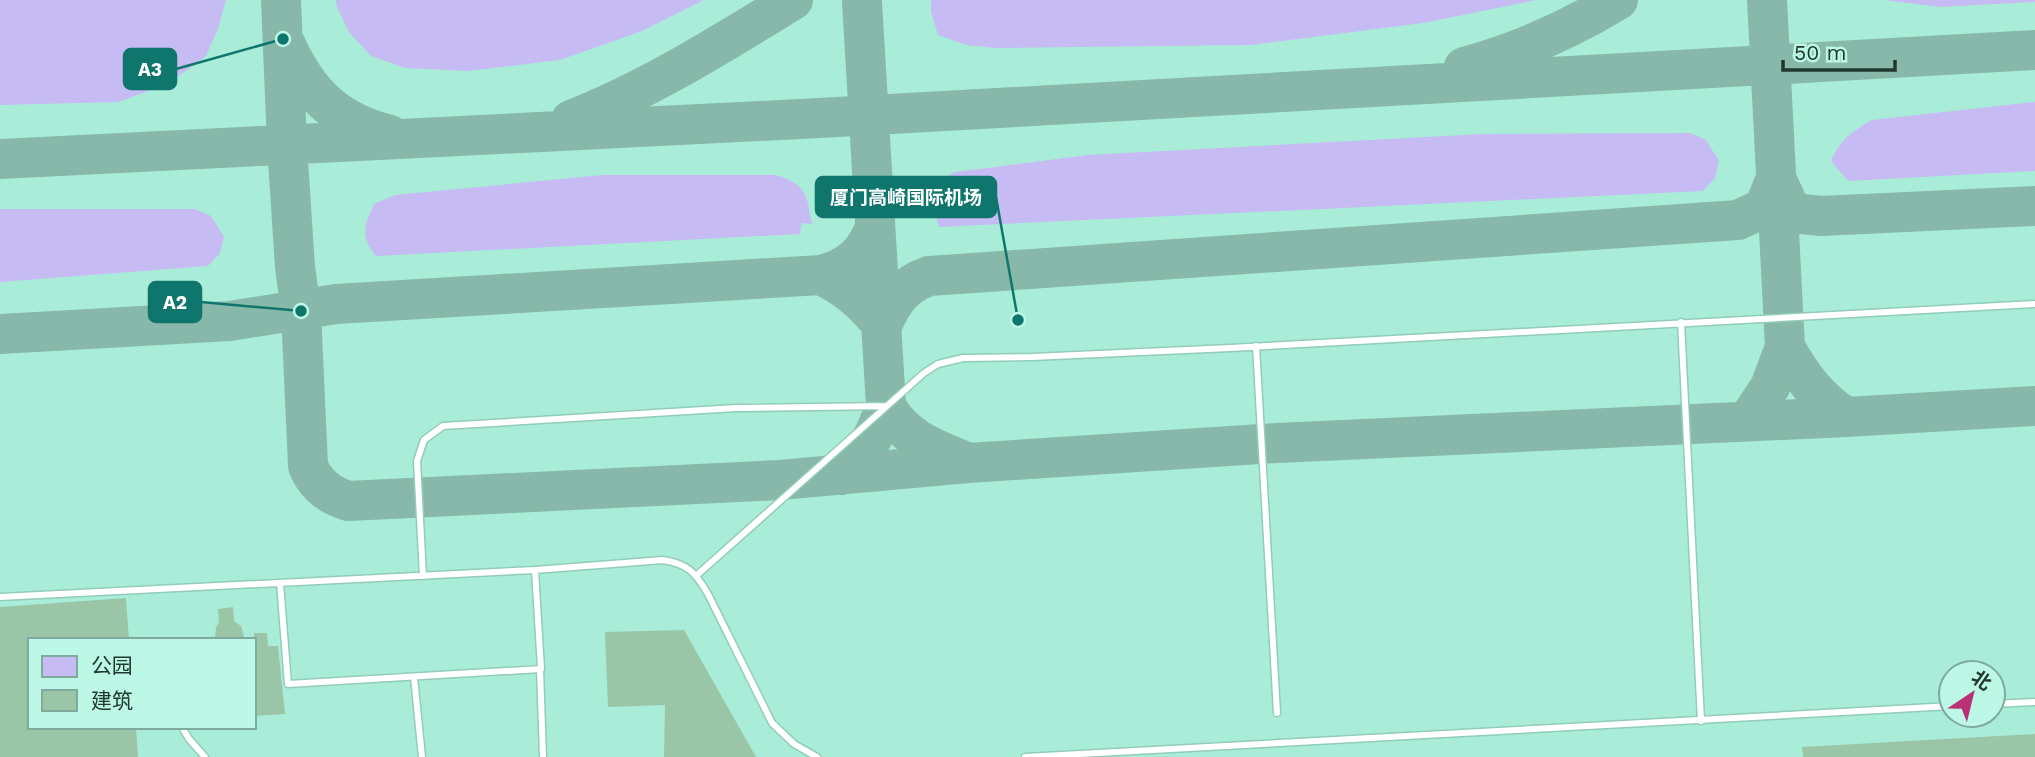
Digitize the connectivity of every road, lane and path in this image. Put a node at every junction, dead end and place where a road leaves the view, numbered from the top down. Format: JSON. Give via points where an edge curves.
{"nodes":[{"id":1,"x":2035,"y":304,"type":"edge"},
{"id":2,"x":1681,"y":322,"type":"junction"},
{"id":3,"x":1256,"y":346,"type":"junction"},
{"id":4,"x":886,"y":406,"type":"junction"},
{"id":5,"x":535,"y":570,"type":"junction"},
{"id":6,"x":697,"y":575,"type":"junction"},
{"id":7,"x":422,"y":576,"type":"junction"},
{"id":8,"x":280,"y":583,"type":"junction"},
{"id":9,"x":0,"y":597,"type":"edge"},
{"id":10,"x":540,"y":669,"type":"junction"},
{"id":11,"x":414,"y":677,"type":"junction"},
{"id":12,"x":2035,"y":702,"type":"edge"},
{"id":13,"x":2007,"y":703,"type":"edge"},
{"id":14,"x":1937,"y":707,"type":"edge"},
{"id":15,"x":1277,"y":713,"type":"dead end"},
{"id":16,"x":1702,"y":721,"type":"junction"},
{"id":17,"x":183,"y":729,"type":"edge"},
{"id":18,"x":205,"y":757,"type":"edge"},
{"id":19,"x":422,"y":757,"type":"edge"},
{"id":20,"x":543,"y":757,"type":"edge"},
{"id":21,"x":817,"y":757,"type":"edge"},
{"id":22,"x":1025,"y":757,"type":"edge"}],
"edges":[{"from":1,"to":2,"type":"lane"},
{"from":2,"to":3,"type":"lane"},
{"from":2,"to":16,"type":"lane"},
{"from":3,"to":4,"type":"lane","via":[[963,358],[924,373]]},
{"from":3,"to":15,"type":"lane"},
{"from":4,"to":6,"type":"lane"},
{"from":4,"to":7,"type":"lane","via":[[724,408],[443,426],[424,440],[416,461]]},
{"from":5,"to":6,"type":"lane","via":[[663,560],[679,562]]},
{"from":5,"to":7,"type":"lane"},
{"from":5,"to":10,"type":"lane"},
{"from":6,"to":21,"type":"lane","via":[[772,723]]},
{"from":7,"to":8,"type":"lane"},
{"from":8,"to":9,"type":"lane"},
{"from":8,"to":11,"type":"lane","via":[[288,684]]},
{"from":10,"to":11,"type":"lane"},
{"from":10,"to":20,"type":"lane"},
{"from":11,"to":19,"type":"lane"},
{"from":12,"to":13,"type":"lane"},
{"from":14,"to":16,"type":"lane"},
{"from":16,"to":22,"type":"lane"},
{"from":17,"to":18,"type":"lane"}]}
